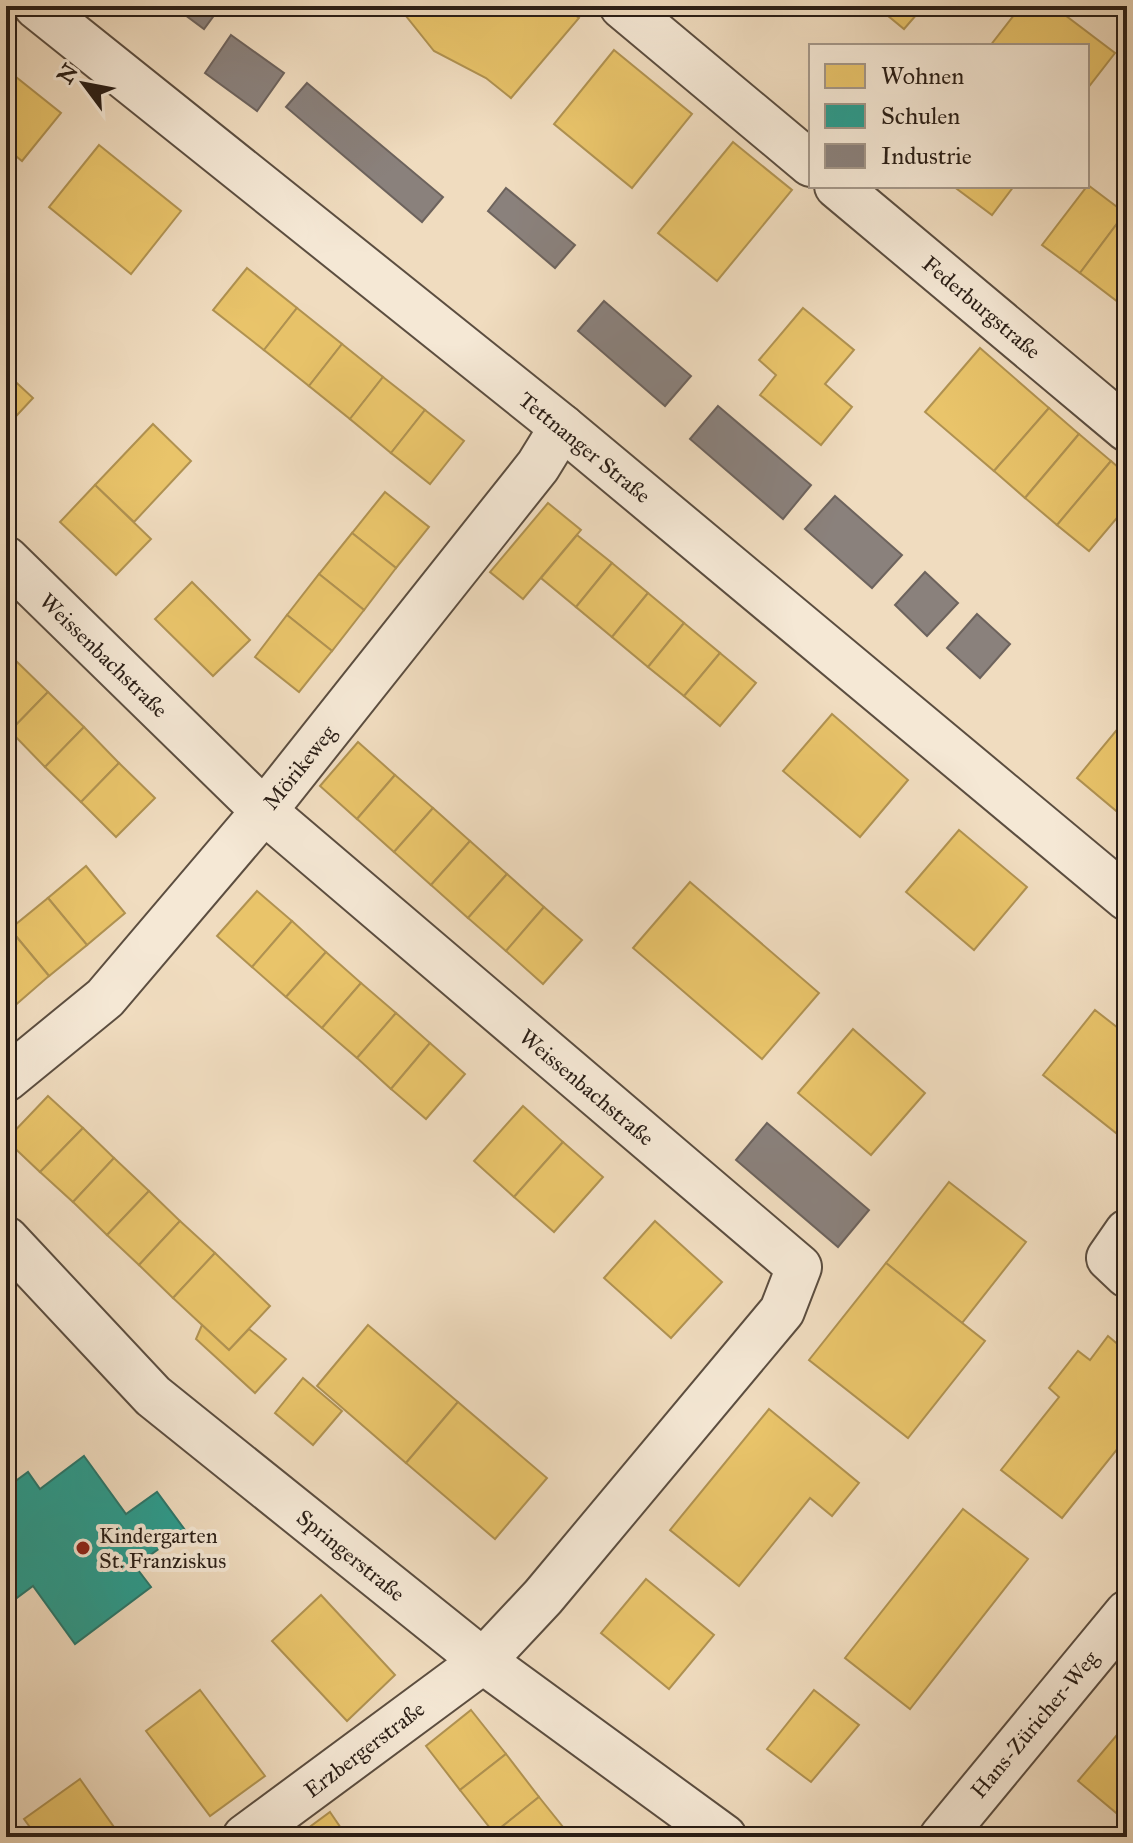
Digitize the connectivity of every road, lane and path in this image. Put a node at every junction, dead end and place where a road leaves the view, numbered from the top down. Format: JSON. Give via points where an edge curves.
{"nodes":[{"id":1,"x":36,"y":6,"type":"edge"},
{"id":2,"x":622,"y":6,"type":"edge"},
{"id":3,"x":809,"y":162,"type":"edge"},
{"id":4,"x":839,"y":188,"type":"edge"},
{"id":5,"x":562,"y":427,"type":"junction"},
{"id":6,"x":1127,"y":429,"type":"edge"},
{"id":7,"x":6,"y":559,"type":"edge"},
{"id":8,"x":264,"y":811,"type":"junction"},
{"id":9,"x":1127,"y":898,"type":"edge"},
{"id":10,"x":6,"y":1079,"type":"edge"},
{"id":11,"x":1127,"y":1232,"type":"edge"},
{"id":12,"x":6,"y":1239,"type":"edge"},
{"id":13,"x":1127,"y":1275,"type":"edge"},
{"id":14,"x":1127,"y":1613,"type":"edge"},
{"id":15,"x":483,"y":1661,"type":"junction"},
{"id":16,"x":245,"y":1837,"type":"edge"},
{"id":17,"x":724,"y":1837,"type":"edge"},
{"id":18,"x":942,"y":1837,"type":"edge"}],
"edges":[{"from":1,"to":5,"type":"street","name":"Tettnanger Straße"},
{"from":2,"to":3,"type":"street"},
{"from":4,"to":6,"type":"street","name":"Federburgstraße"},
{"from":5,"to":8,"type":"street","name":"Mörikeweg","via":[[538,466]]},
{"from":5,"to":9,"type":"street","name":"Tettnanger Straße"},
{"from":7,"to":8,"type":"street","name":"Weissenbachstraße"},
{"from":8,"to":10,"type":"street","name":"Mörikeweg","via":[[105,998]]},
{"from":8,"to":15,"type":"street","name":"Weissenbachstraße","via":[[799,1267],[782,1311],[543,1597]]},
{"from":11,"to":13,"type":"street","via":[[1109,1258]]},
{"from":12,"to":15,"type":"street","name":"Springerstraße","via":[[153,1396]]},
{"from":14,"to":18,"type":"street","name":"Hans-Züricher-Weg"},
{"from":15,"to":16,"type":"street","name":"Erzbergerstraße"},
{"from":15,"to":17,"type":"street","name":"Springerstraße"}]}
